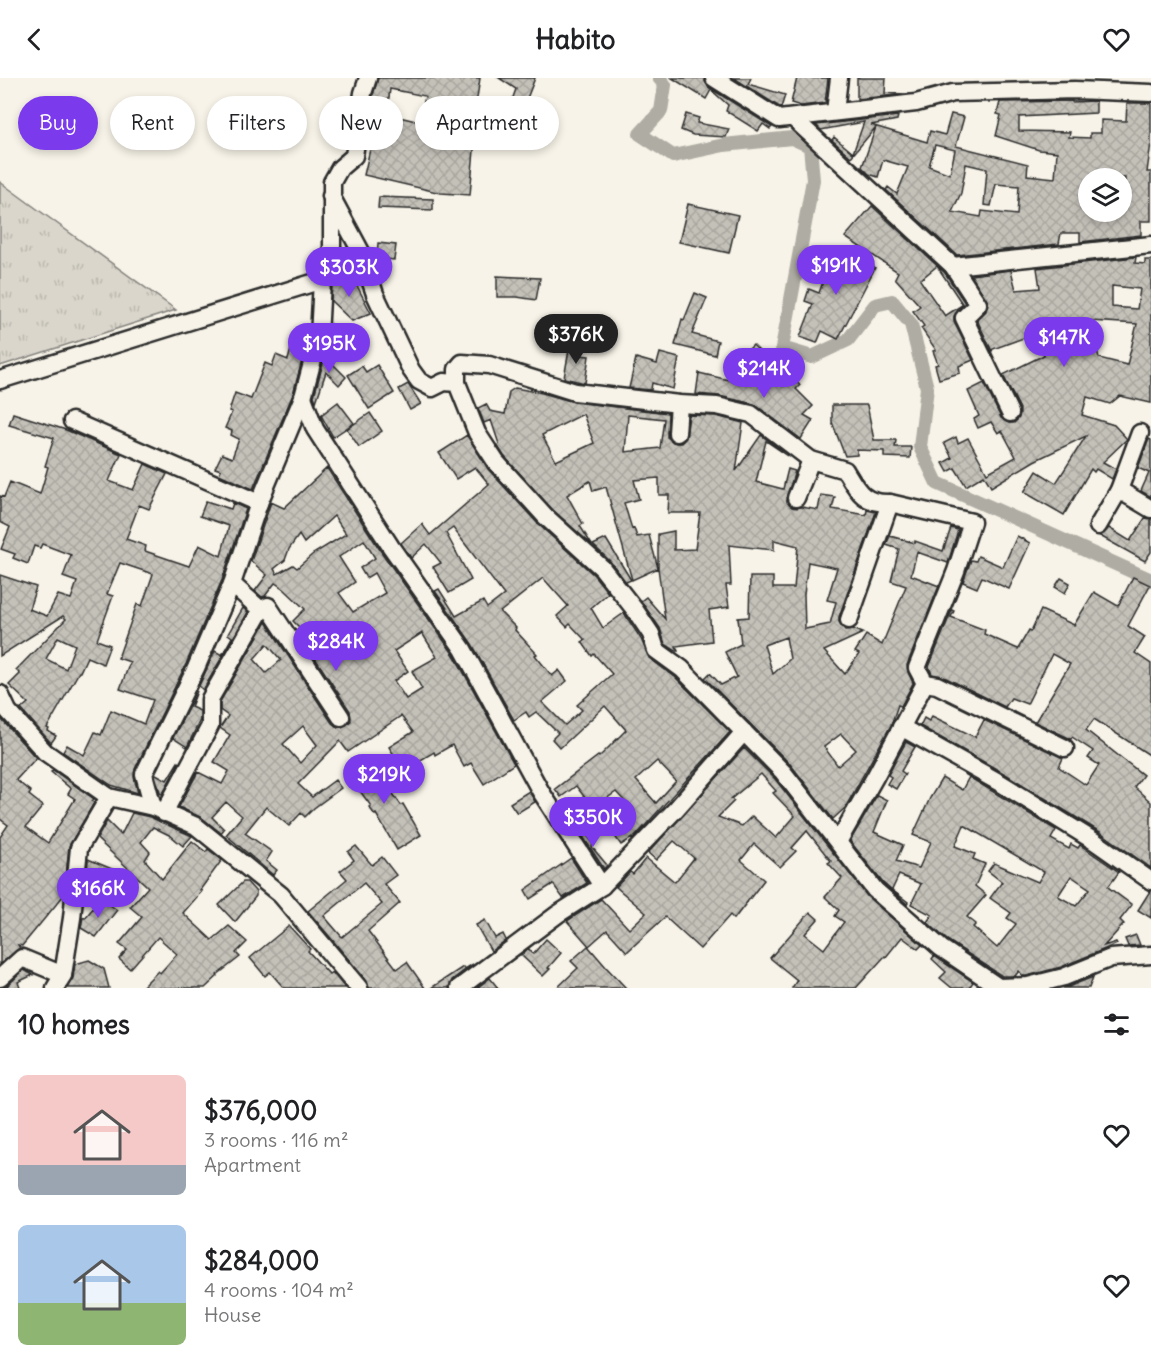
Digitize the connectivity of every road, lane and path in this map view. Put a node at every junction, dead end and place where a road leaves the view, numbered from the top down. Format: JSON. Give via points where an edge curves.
{"nodes":[{"id":1,"x":368,"y":78,"type":"edge"},
{"id":2,"x":714,"y":78,"type":"edge"},
{"id":3,"x":839,"y":78,"type":"edge"},
{"id":4,"x":1151,"y":93,"type":"edge"},
{"id":5,"x":835,"y":112,"type":"junction"},
{"id":6,"x":793,"y":118,"type":"junction"},
{"id":7,"x":332,"y":196,"type":"junction"},
{"id":8,"x":1151,"y":245,"type":"edge"},
{"id":9,"x":360,"y":250,"type":"junction"},
{"id":10,"x":332,"y":260,"type":"junction"},
{"id":11,"x":953,"y":266,"type":"junction"},
{"id":12,"x":322,"y":280,"type":"junction"},
{"id":13,"x":0,"y":380,"type":"edge"},
{"id":14,"x":457,"y":383,"type":"junction"},
{"id":15,"x":303,"y":397,"type":"junction"},
{"id":16,"x":679,"y":404,"type":"junction"},
{"id":17,"x":1010,"y":413,"type":"dead end"},
{"id":18,"x":72,"y":421,"type":"dead end"},
{"id":19,"x":677,"y":433,"type":"dead end"},
{"id":20,"x":1140,"y":433,"type":"dead end"},
{"id":21,"x":811,"y":460,"type":"junction"},
{"id":22,"x":1119,"y":490,"type":"junction"},
{"id":23,"x":796,"y":498,"type":"dead end"},
{"id":24,"x":259,"y":503,"type":"junction"},
{"id":25,"x":890,"y":503,"type":"junction"},
{"id":26,"x":1151,"y":509,"type":"edge"},
{"id":27,"x":1098,"y":526,"type":"dead end"},
{"id":28,"x":232,"y":584,"type":"junction"},
{"id":29,"x":261,"y":610,"type":"junction"},
{"id":30,"x":849,"y":620,"type":"dead end"},
{"id":31,"x":925,"y":682,"type":"junction"},
{"id":32,"x":0,"y":694,"type":"edge"},
{"id":33,"x":341,"y":717,"type":"dead end"},
{"id":34,"x":901,"y":727,"type":"junction"},
{"id":35,"x":744,"y":732,"type":"junction"},
{"id":36,"x":1065,"y":748,"type":"dead end"},
{"id":37,"x":109,"y":797,"type":"junction"},
{"id":38,"x":159,"y":810,"type":"junction"},
{"id":39,"x":838,"y":842,"type":"junction"},
{"id":40,"x":1151,"y":881,"type":"edge"},
{"id":41,"x":602,"y":886,"type":"junction"},
{"id":42,"x":1151,"y":955,"type":"edge"},
{"id":43,"x":0,"y":978,"type":"edge"},
{"id":44,"x":59,"y":981,"type":"edge"},
{"id":45,"x":1000,"y":987,"type":"edge"},
{"id":46,"x":359,"y":988,"type":"edge"},
{"id":47,"x":459,"y":988,"type":"edge"}],
"edges":[{"from":1,"to":7,"type":"street","via":[[354,156],[332,182]]},
{"from":2,"to":6,"type":"street","via":[[779,119]]},
{"from":3,"to":5,"type":"street"},
{"from":4,"to":5,"type":"street","via":[[952,93],[916,103]]},
{"from":5,"to":6,"type":"street"},
{"from":6,"to":11,"type":"street"},
{"from":7,"to":9,"type":"street"},
{"from":7,"to":10,"type":"street"},
{"from":8,"to":11,"type":"street"},
{"from":9,"to":10,"type":"street"},
{"from":9,"to":14,"type":"street","via":[[375,294],[419,381],[432,388],[444,382]]},
{"from":10,"to":12,"type":"street"},
{"from":11,"to":17,"type":"street","via":[[978,304],[964,318]]},
{"from":12,"to":13,"type":"street"},
{"from":12,"to":15,"type":"street","via":[[319,338]]},
{"from":14,"to":16,"type":"street","via":[[457,369],[462,363],[489,365],[575,392]]},
{"from":14,"to":35,"type":"street","via":[[477,433],[496,462],[546,517],[602,568],[636,610],[656,650],[682,669]]},
{"from":15,"to":24,"type":"street"},
{"from":15,"to":41,"type":"street","via":[[315,429],[463,649],[541,792]]},
{"from":16,"to":19,"type":"street"},
{"from":16,"to":21,"type":"street","via":[[717,406],[751,414]]},
{"from":18,"to":24,"type":"street"},
{"from":20,"to":22,"type":"street"},
{"from":21,"to":23,"type":"street"},
{"from":21,"to":25,"type":"street","via":[[845,470],[860,494],[876,504]]},
{"from":22,"to":26,"type":"street"},
{"from":22,"to":27,"type":"street"},
{"from":24,"to":28,"type":"street"},
{"from":25,"to":30,"type":"street"},
{"from":25,"to":31,"type":"street","via":[[972,522],[917,668]]},
{"from":28,"to":29,"type":"street"},
{"from":28,"to":38,"type":"street","via":[[144,774]]},
{"from":29,"to":33,"type":"street","via":[[268,606]]},
{"from":29,"to":38,"type":"street","via":[[210,699],[210,726]]},
{"from":31,"to":34,"type":"street"},
{"from":31,"to":36,"type":"street"},
{"from":32,"to":37,"type":"street","via":[[8,711],[45,752]]},
{"from":34,"to":39,"type":"street"},
{"from":34,"to":40,"type":"street","via":[[1002,784]]},
{"from":35,"to":39,"type":"street","via":[[783,772]]},
{"from":35,"to":41,"type":"street"},
{"from":37,"to":38,"type":"street"},
{"from":37,"to":44,"type":"street","via":[[79,848],[72,918]]},
{"from":38,"to":46,"type":"street","via":[[196,826],[281,895]]},
{"from":39,"to":45,"type":"street","via":[[875,890],[941,948]]},
{"from":41,"to":47,"type":"street"},
{"from":42,"to":45,"type":"street","via":[[1111,958],[1064,977],[1028,986]]},
{"from":43,"to":44,"type":"street","via":[[22,958]]}]}
